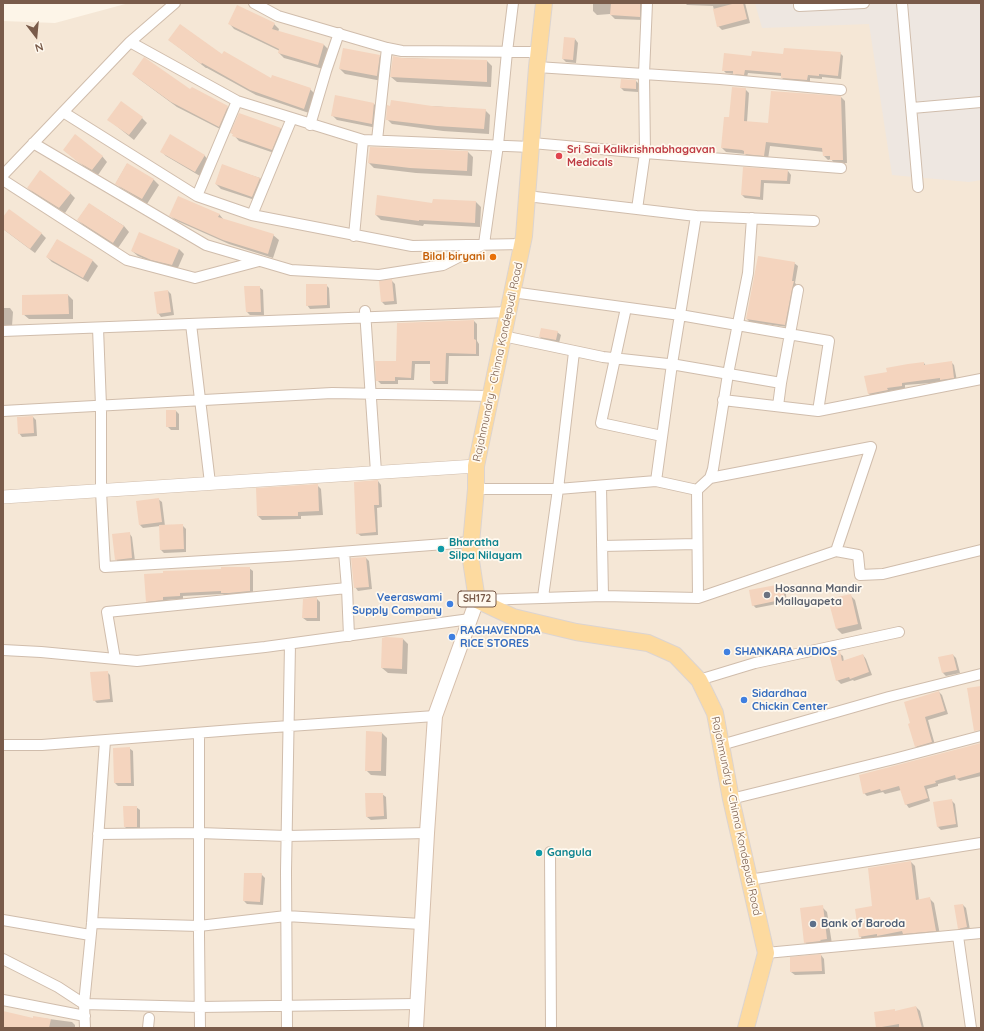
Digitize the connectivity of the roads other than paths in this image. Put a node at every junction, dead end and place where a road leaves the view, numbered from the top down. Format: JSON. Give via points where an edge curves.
{"nodes":[{"id":1,"x":175,"y":3,"type":"edge"},
{"id":2,"x":254,"y":3,"type":"edge"},
{"id":3,"x":514,"y":3,"type":"edge"},
{"id":4,"x":544,"y":3,"type":"edge"},
{"id":5,"x":647,"y":3,"type":"edge"},
{"id":6,"x":799,"y":3,"type":"edge"},
{"id":7,"x":864,"y":3,"type":"edge"},
{"id":8,"x":902,"y":3,"type":"edge"},
{"id":9,"x":339,"y":33,"type":"junction"},
{"id":10,"x":130,"y":42,"type":"junction"},
{"id":11,"x":387,"y":48,"type":"junction"},
{"id":12,"x":507,"y":52,"type":"junction"},
{"id":13,"x":538,"y":59,"type":"junction"},
{"id":14,"x":644,"y":74,"type":"junction"},
{"id":15,"x":841,"y":90,"type":"dead end"},
{"id":16,"x":237,"y":101,"type":"junction"},
{"id":17,"x":981,"y":102,"type":"edge"},
{"id":18,"x":912,"y":108,"type":"junction"},
{"id":19,"x":63,"y":112,"type":"junction"},
{"id":20,"x":292,"y":118,"type":"junction"},
{"id":21,"x":310,"y":125,"type":"junction"},
{"id":22,"x":363,"y":140,"type":"junction"},
{"id":23,"x":377,"y":140,"type":"junction"},
{"id":24,"x":33,"y":143,"type":"junction"},
{"id":25,"x":498,"y":145,"type":"junction"},
{"id":26,"x":532,"y":145,"type":"junction"},
{"id":27,"x":645,"y":153,"type":"junction"},
{"id":28,"x":841,"y":168,"type":"dead end"},
{"id":29,"x":3,"y":175,"type":"edge"},
{"id":30,"x":3,"y":180,"type":"edge"},
{"id":31,"x":918,"y":187,"type":"dead end"},
{"id":32,"x":197,"y":196,"type":"junction"},
{"id":33,"x":528,"y":196,"type":"junction"},
{"id":34,"x":637,"y":209,"type":"junction"},
{"id":35,"x":252,"y":215,"type":"junction"},
{"id":36,"x":696,"y":216,"type":"junction"},
{"id":37,"x":752,"y":218,"type":"junction"},
{"id":38,"x":814,"y":220,"type":"dead end"},
{"id":39,"x":354,"y":236,"type":"junction"},
{"id":40,"x":484,"y":244,"type":"junction"},
{"id":41,"x":523,"y":244,"type":"junction"},
{"id":42,"x":259,"y":261,"type":"junction"},
{"id":43,"x":798,"y":290,"type":"dead end"},
{"id":44,"x":512,"y":292,"type":"junction"},
{"id":45,"x":626,"y":308,"type":"junction"},
{"id":46,"x":508,"y":312,"type":"junction"},
{"id":47,"x":365,"y":314,"type":"junction"},
{"id":48,"x":680,"y":315,"type":"junction"},
{"id":49,"x":191,"y":324,"type":"junction"},
{"id":50,"x":738,"y":325,"type":"junction"},
{"id":51,"x":98,"y":328,"type":"junction"},
{"id":52,"x":3,"y":331,"type":"edge"},
{"id":53,"x":791,"y":334,"type":"junction"},
{"id":54,"x":503,"y":336,"type":"junction"},
{"id":55,"x":574,"y":352,"type":"junction"},
{"id":56,"x":614,"y":359,"type":"junction"},
{"id":57,"x":672,"y":364,"type":"junction"},
{"id":58,"x":728,"y":374,"type":"junction"},
{"id":59,"x":981,"y":379,"type":"edge"},
{"id":60,"x":781,"y":383,"type":"junction"},
{"id":61,"x":370,"y":393,"type":"junction"},
{"id":62,"x":490,"y":396,"type":"junction"},
{"id":63,"x":723,"y":400,"type":"junction"},
{"id":64,"x":200,"y":401,"type":"junction"},
{"id":65,"x":101,"y":406,"type":"junction"},
{"id":66,"x":778,"y":406,"type":"junction"},
{"id":67,"x":3,"y":411,"type":"edge"},
{"id":68,"x":818,"y":411,"type":"junction"},
{"id":69,"x":662,"y":436,"type":"junction"},
{"id":70,"x":476,"y":466,"type":"junction"},
{"id":71,"x":376,"y":472,"type":"junction"},
{"id":72,"x":710,"y":478,"type":"junction"},
{"id":73,"x":656,"y":481,"type":"junction"},
{"id":74,"x":210,"y":483,"type":"junction"},
{"id":75,"x":601,"y":486,"type":"junction"},
{"id":76,"x":476,"y":489,"type":"junction"},
{"id":77,"x":558,"y":489,"type":"junction"},
{"id":78,"x":697,"y":490,"type":"junction"},
{"id":79,"x":101,"y":491,"type":"junction"},
{"id":80,"x":3,"y":497,"type":"edge"},
{"id":81,"x":471,"y":542,"type":"junction"},
{"id":82,"x":697,"y":544,"type":"junction"},
{"id":83,"x":602,"y":546,"type":"junction"},
{"id":84,"x":981,"y":550,"type":"edge"},
{"id":85,"x":836,"y":551,"type":"junction"},
{"id":86,"x":344,"y":552,"type":"junction"},
{"id":87,"x":347,"y":588,"type":"junction"},
{"id":88,"x":603,"y":596,"type":"junction"},
{"id":89,"x":542,"y":597,"type":"junction"},
{"id":90,"x":698,"y":598,"type":"junction"},
{"id":91,"x":477,"y":600,"type":"junction"},
{"id":92,"x":470,"y":619,"type":"junction"},
{"id":93,"x":898,"y":632,"type":"dead end"},
{"id":94,"x":349,"y":636,"type":"junction"},
{"id":95,"x":290,"y":644,"type":"junction"},
{"id":96,"x":3,"y":650,"type":"edge"},
{"id":97,"x":115,"y":659,"type":"junction"},
{"id":98,"x":981,"y":674,"type":"edge"},
{"id":99,"x":699,"y":680,"type":"junction"},
{"id":100,"x":435,"y":716,"type":"junction"},
{"id":101,"x":287,"y":726,"type":"junction"},
{"id":102,"x":199,"y":733,"type":"junction"},
{"id":103,"x":981,"y":736,"type":"edge"},
{"id":104,"x":105,"y":741,"type":"junction"},
{"id":105,"x":3,"y":745,"type":"edge"},
{"id":106,"x":721,"y":746,"type":"junction"},
{"id":107,"x":731,"y":799,"type":"junction"},
{"id":108,"x":199,"y":833,"type":"junction"},
{"id":109,"x":427,"y":833,"type":"junction"},
{"id":110,"x":98,"y":834,"type":"junction"},
{"id":111,"x":287,"y":836,"type":"junction"},
{"id":112,"x":981,"y":843,"type":"edge"},
{"id":113,"x":550,"y":852,"type":"dead end"},
{"id":114,"x":748,"y":880,"type":"junction"},
{"id":115,"x":286,"y":916,"type":"junction"},
{"id":116,"x":3,"y":920,"type":"edge"},
{"id":117,"x":92,"y":923,"type":"junction"},
{"id":118,"x":421,"y":924,"type":"junction"},
{"id":119,"x":199,"y":926,"type":"junction"},
{"id":120,"x":981,"y":933,"type":"edge"},
{"id":121,"x":90,"y":935,"type":"junction"},
{"id":122,"x":958,"y":936,"type":"junction"},
{"id":123,"x":766,"y":953,"type":"junction"},
{"id":124,"x":3,"y":959,"type":"edge"},
{"id":125,"x":3,"y":1000,"type":"edge"},
{"id":126,"x":84,"y":1004,"type":"junction"},
{"id":127,"x":417,"y":1004,"type":"junction"},
{"id":128,"x":287,"y":1005,"type":"junction"},
{"id":129,"x":200,"y":1007,"type":"junction"},
{"id":130,"x":85,"y":1016,"type":"junction"},
{"id":131,"x":86,"y":1028,"type":"edge"},
{"id":132,"x":200,"y":1028,"type":"edge"},
{"id":133,"x":287,"y":1028,"type":"edge"},
{"id":134,"x":416,"y":1028,"type":"edge"},
{"id":135,"x":551,"y":1028,"type":"edge"},
{"id":136,"x":746,"y":1028,"type":"edge"},
{"id":137,"x":971,"y":1028,"type":"edge"}],
"edges":[{"from":1,"to":10,"type":"street"},
{"from":2,"to":9,"type":"street","via":[[278,16]]},
{"from":3,"to":12,"type":"street"},
{"from":4,"to":13,"type":"main road","name":"Rajahmundry - Chinna Kondepudi Road","number":"SH172"},
{"from":5,"to":14,"type":"street"},
{"from":6,"to":7,"type":"street","via":[[799,6]]},
{"from":8,"to":18,"type":"street"},
{"from":9,"to":11,"type":"street"},
{"from":9,"to":21,"type":"street"},
{"from":10,"to":16,"type":"street"},
{"from":10,"to":19,"type":"street"},
{"from":11,"to":12,"type":"street","via":[[402,51]]},
{"from":11,"to":23,"type":"street"},
{"from":12,"to":13,"type":"street"},
{"from":12,"to":25,"type":"street"},
{"from":13,"to":14,"type":"street"},
{"from":13,"to":26,"type":"main road","name":"Rajahmundry - Chinna Kondepudi Road","number":"SH172"},
{"from":14,"to":15,"type":"street"},
{"from":14,"to":27,"type":"street"},
{"from":16,"to":20,"type":"street"},
{"from":16,"to":32,"type":"street"},
{"from":17,"to":18,"type":"street"},
{"from":18,"to":31,"type":"street"},
{"from":19,"to":24,"type":"street"},
{"from":19,"to":32,"type":"street"},
{"from":20,"to":21,"type":"street"},
{"from":20,"to":35,"type":"street"},
{"from":21,"to":22,"type":"street"},
{"from":22,"to":23,"type":"street"},
{"from":22,"to":39,"type":"street"},
{"from":23,"to":25,"type":"street"},
{"from":24,"to":29,"type":"street"},
{"from":24,"to":42,"type":"street","via":[[206,245]]},
{"from":25,"to":26,"type":"street"},
{"from":25,"to":40,"type":"street"},
{"from":26,"to":27,"type":"street"},
{"from":26,"to":33,"type":"main road","name":"Rajahmundry - Chinna Kondepudi Road","number":"SH172"},
{"from":27,"to":28,"type":"street"},
{"from":27,"to":34,"type":"street"},
{"from":30,"to":42,"type":"street","via":[[127,260],[195,278]]},
{"from":32,"to":35,"type":"street"},
{"from":33,"to":34,"type":"street"},
{"from":33,"to":41,"type":"main road","name":"Rajahmundry - Chinna Kondepudi Road","number":"SH172"},
{"from":34,"to":36,"type":"street"},
{"from":35,"to":39,"type":"street"},
{"from":36,"to":37,"type":"street"},
{"from":36,"to":48,"type":"street"},
{"from":37,"to":38,"type":"street"},
{"from":37,"to":50,"type":"street","via":[[748,273]]},
{"from":39,"to":40,"type":"street","via":[[412,246]]},
{"from":40,"to":41,"type":"street"},
{"from":40,"to":42,"type":"street","via":[[443,265],[379,275],[291,270]]},
{"from":41,"to":44,"type":"main road","name":"Rajahmundry - Chinna Kondepudi Road","number":"SH172"},
{"from":43,"to":53,"type":"street"},
{"from":44,"to":45,"type":"street"},
{"from":44,"to":46,"type":"main road","name":"Rajahmundry - Chinna Kondepudi Road","number":"SH172"},
{"from":45,"to":48,"type":"street"},
{"from":45,"to":56,"type":"street"},
{"from":46,"to":47,"type":"street"},
{"from":46,"to":54,"type":"main road","name":"Rajahmundry - Chinna Kondepudi Road","number":"SH172"},
{"from":47,"to":49,"type":"street"},
{"from":47,"to":61,"type":"street"},
{"from":48,"to":50,"type":"street"},
{"from":48,"to":57,"type":"street"},
{"from":49,"to":51,"type":"street"},
{"from":49,"to":64,"type":"street"},
{"from":50,"to":53,"type":"street"},
{"from":50,"to":58,"type":"street"},
{"from":51,"to":52,"type":"street"},
{"from":51,"to":65,"type":"street"},
{"from":53,"to":60,"type":"street"},
{"from":53,"to":68,"type":"street","via":[[829,341]]},
{"from":54,"to":55,"type":"street"},
{"from":54,"to":62,"type":"main road","name":"Rajahmundry - Chinna Kondepudi Road","number":"SH172"},
{"from":55,"to":56,"type":"street"},
{"from":55,"to":77,"type":"street"},
{"from":56,"to":57,"type":"street"},
{"from":56,"to":69,"type":"street","via":[[601,423]]},
{"from":57,"to":58,"type":"street"},
{"from":57,"to":69,"type":"street"},
{"from":58,"to":60,"type":"street"},
{"from":58,"to":63,"type":"street"},
{"from":59,"to":68,"type":"street"},
{"from":60,"to":66,"type":"street"},
{"from":61,"to":62,"type":"street"},
{"from":61,"to":64,"type":"street","via":[[332,392]]},
{"from":61,"to":71,"type":"street"},
{"from":62,"to":70,"type":"main road","name":"Rajahmundry - Chinna Kondepudi Road","number":"SH172"},
{"from":63,"to":66,"type":"street"},
{"from":63,"to":72,"type":"street"},
{"from":64,"to":65,"type":"street"},
{"from":64,"to":74,"type":"street"},
{"from":65,"to":67,"type":"street"},
{"from":65,"to":79,"type":"street"},
{"from":66,"to":68,"type":"street"},
{"from":69,"to":73,"type":"street"},
{"from":70,"to":71,"type":"street"},
{"from":70,"to":76,"type":"main road","name":"Rajahmundry - Chinna Kondepudi Road","number":"SH172"},
{"from":71,"to":74,"type":"street"},
{"from":72,"to":78,"type":"street"},
{"from":72,"to":85,"type":"street","via":[[871,448]]},
{"from":73,"to":75,"type":"street"},
{"from":73,"to":78,"type":"street"},
{"from":74,"to":79,"type":"street"},
{"from":75,"to":77,"type":"street"},
{"from":75,"to":83,"type":"street"},
{"from":76,"to":77,"type":"street"},
{"from":76,"to":81,"type":"main road","name":"Rajahmundry - Chinna Kondepudi Road","number":"SH172"},
{"from":77,"to":89,"type":"street"},
{"from":78,"to":82,"type":"street"},
{"from":79,"to":80,"type":"street"},
{"from":79,"to":86,"type":"street","via":[[105,567]]},
{"from":81,"to":86,"type":"street"},
{"from":81,"to":91,"type":"main road","name":"Rajahmundry - Chinna Kondepudi Road","number":"SH172","via":[[470,554]]},
{"from":82,"to":83,"type":"street"},
{"from":82,"to":90,"type":"street"},
{"from":83,"to":88,"type":"street"},
{"from":84,"to":85,"type":"street","via":[[883,574],[860,575],[858,555]]},
{"from":85,"to":90,"type":"street"},
{"from":86,"to":87,"type":"street"},
{"from":87,"to":94,"type":"street"},
{"from":87,"to":97,"type":"street","via":[[107,612]]},
{"from":88,"to":89,"type":"street"},
{"from":88,"to":90,"type":"street"},
{"from":89,"to":91,"type":"street"},
{"from":91,"to":92,"type":"main road"},
{"from":91,"to":99,"type":"main road","name":"Rajahmundry - Chinna Kondepudi Road","number":"SH172","via":[[513,617],[576,632],[648,643],[675,655]]},
{"from":92,"to":94,"type":"street"},
{"from":92,"to":100,"type":"main road"},
{"from":93,"to":99,"type":"street","via":[[755,662]]},
{"from":94,"to":95,"type":"street"},
{"from":95,"to":97,"type":"street","via":[[137,661]]},
{"from":95,"to":101,"type":"street"},
{"from":96,"to":97,"type":"street"},
{"from":98,"to":106,"type":"street","via":[[889,697]]},
{"from":99,"to":106,"type":"main road","name":"Rajahmundry - Chinna Kondepudi Road","number":"SH172","via":[[715,713]]},
{"from":100,"to":101,"type":"street"},
{"from":100,"to":109,"type":"main road"},
{"from":101,"to":102,"type":"street"},
{"from":101,"to":111,"type":"street"},
{"from":102,"to":104,"type":"street"},
{"from":102,"to":108,"type":"street"},
{"from":103,"to":107,"type":"street"},
{"from":104,"to":105,"type":"street"},
{"from":104,"to":110,"type":"street"},
{"from":106,"to":107,"type":"main road","name":"Rajahmundry - Chinna Kondepudi Road","number":"SH172"},
{"from":107,"to":114,"type":"main road","name":"Rajahmundry - Chinna Kondepudi Road","number":"SH172"},
{"from":108,"to":110,"type":"street"},
{"from":108,"to":111,"type":"street"},
{"from":108,"to":119,"type":"street"},
{"from":109,"to":111,"type":"street"},
{"from":109,"to":118,"type":"main road"},
{"from":110,"to":117,"type":"street"},
{"from":111,"to":115,"type":"street"},
{"from":112,"to":114,"type":"street"},
{"from":113,"to":135,"type":"street"},
{"from":114,"to":123,"type":"main road","name":"Rajahmundry - Chinna Kondepudi Road","number":"SH172"},
{"from":115,"to":118,"type":"street"},
{"from":115,"to":119,"type":"street"},
{"from":115,"to":128,"type":"street"},
{"from":116,"to":121,"type":"street"},
{"from":117,"to":119,"type":"street"},
{"from":117,"to":121,"type":"street"},
{"from":118,"to":127,"type":"main road"},
{"from":119,"to":129,"type":"street"},
{"from":120,"to":122,"type":"street"},
{"from":121,"to":126,"type":"street"},
{"from":122,"to":123,"type":"street"},
{"from":122,"to":137,"type":"street"},
{"from":123,"to":136,"type":"main road","name":"Rajahmundry - Chinna Kondepudi Road","number":"SH172"},
{"from":124,"to":126,"type":"street","via":[[58,987]]},
{"from":125,"to":130,"type":"street"},
{"from":126,"to":129,"type":"street"},
{"from":126,"to":130,"type":"street"},
{"from":127,"to":128,"type":"street"},
{"from":127,"to":134,"type":"main road"},
{"from":128,"to":129,"type":"street"},
{"from":128,"to":133,"type":"street"},
{"from":129,"to":132,"type":"street"},
{"from":130,"to":131,"type":"street"}]}
